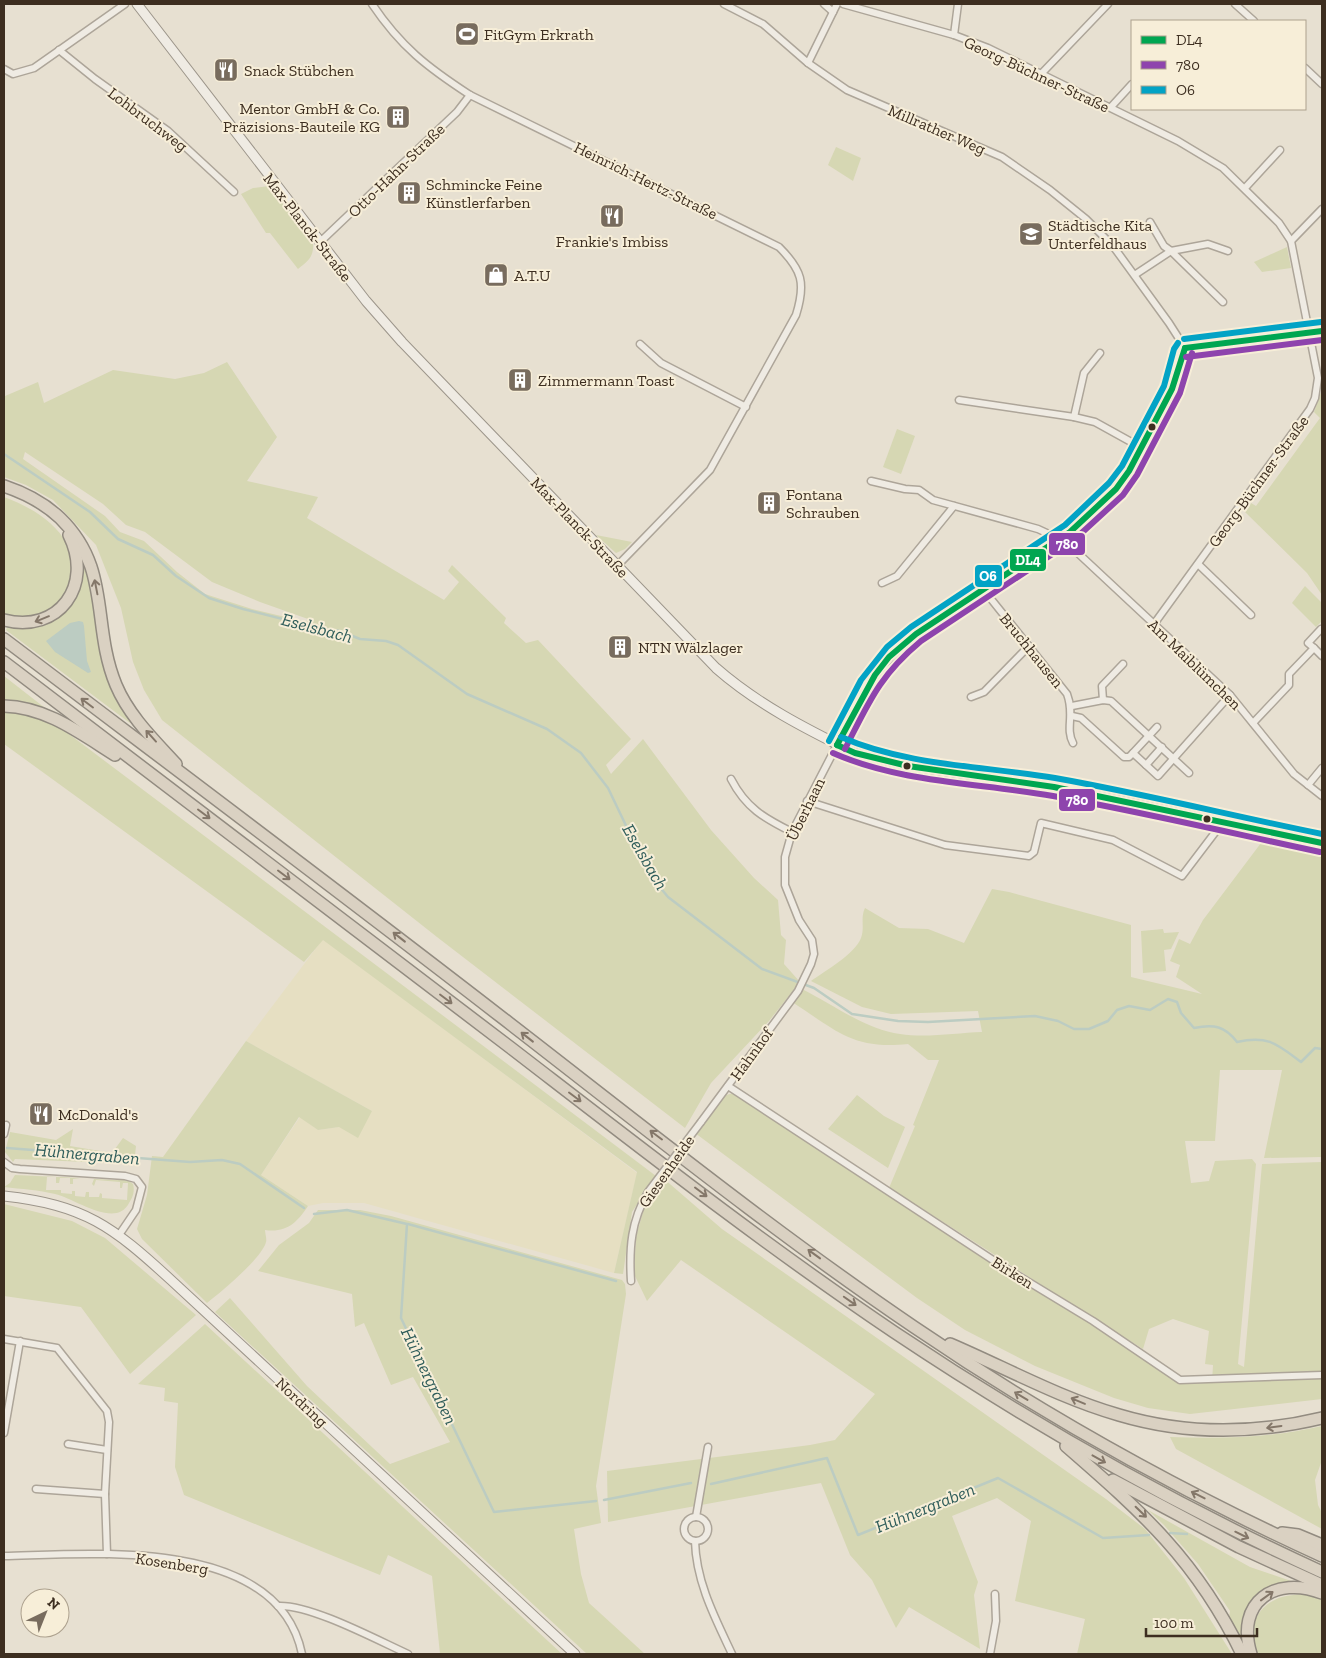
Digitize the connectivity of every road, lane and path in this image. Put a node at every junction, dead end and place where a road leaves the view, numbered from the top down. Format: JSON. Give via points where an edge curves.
{"nodes":[{"id":1,"x":125,"y":4,"type":"edge"},
{"id":2,"x":137,"y":4,"type":"edge"},
{"id":3,"x":372,"y":4,"type":"edge"},
{"id":4,"x":724,"y":4,"type":"edge"},
{"id":5,"x":824,"y":4,"type":"edge"},
{"id":6,"x":837,"y":4,"type":"edge"},
{"id":7,"x":844,"y":4,"type":"edge"},
{"id":8,"x":958,"y":4,"type":"edge"},
{"id":9,"x":1108,"y":4,"type":"edge"},
{"id":10,"x":1235,"y":4,"type":"edge"},
{"id":11,"x":833,"y":12,"type":"junction"},
{"id":12,"x":1253,"y":20,"type":"edge"},
{"id":13,"x":954,"y":35,"type":"junction"},
{"id":14,"x":59,"y":50,"type":"junction"},
{"id":15,"x":808,"y":63,"type":"junction"},
{"id":16,"x":4,"y":69,"type":"edge"},
{"id":17,"x":1306,"y":69,"type":"edge"},
{"id":18,"x":1042,"y":74,"type":"junction"},
{"id":19,"x":1322,"y":84,"type":"edge"},
{"id":20,"x":1131,"y":85,"type":"edge"},
{"id":21,"x":470,"y":95,"type":"junction"},
{"id":22,"x":1111,"y":107,"type":"junction"},
{"id":23,"x":1280,"y":150,"type":"dead end"},
{"id":24,"x":1245,"y":188,"type":"junction"},
{"id":25,"x":234,"y":192,"type":"dead end"},
{"id":26,"x":1322,"y":209,"type":"edge"},
{"id":27,"x":1150,"y":222,"type":"dead end"},
{"id":28,"x":1291,"y":241,"type":"junction"},
{"id":29,"x":319,"y":243,"type":"junction"},
{"id":30,"x":1171,"y":251,"type":"junction"},
{"id":31,"x":1228,"y":251,"type":"dead end"},
{"id":32,"x":1136,"y":274,"type":"junction"},
{"id":33,"x":1223,"y":302,"type":"dead end"},
{"id":34,"x":1322,"y":331,"type":"edge"},
{"id":35,"x":1309,"y":332,"type":"junction"},
{"id":36,"x":640,"y":344,"type":"dead end"},
{"id":37,"x":1185,"y":348,"type":"junction"},
{"id":38,"x":1100,"y":353,"type":"dead end"},
{"id":39,"x":959,"y":400,"type":"dead end"},
{"id":40,"x":746,"y":407,"type":"junction"},
{"id":41,"x":1074,"y":417,"type":"junction"},
{"id":42,"x":1142,"y":448,"type":"junction"},
{"id":43,"x":871,"y":481,"type":"dead end"},
{"id":44,"x":4,"y":486,"type":"edge"},
{"id":45,"x":954,"y":506,"type":"junction"},
{"id":46,"x":61,"y":520,"type":"junction"},
{"id":47,"x":1060,"y":538,"type":"junction"},
{"id":48,"x":1198,"y":564,"type":"junction"},
{"id":49,"x":618,"y":566,"type":"junction"},
{"id":50,"x":882,"y":583,"type":"dead end"},
{"id":51,"x":982,"y":590,"type":"junction"},
{"id":52,"x":1251,"y":615,"type":"dead end"},
{"id":53,"x":4,"y":620,"type":"edge"},
{"id":54,"x":1154,"y":624,"type":"junction"},
{"id":55,"x":1321,"y":629,"type":"dead end"},
{"id":56,"x":4,"y":639,"type":"edge"},
{"id":57,"x":1029,"y":646,"type":"junction"},
{"id":58,"x":1314,"y":648,"type":"junction"},
{"id":59,"x":1322,"y":656,"type":"edge"},
{"id":60,"x":4,"y":662,"type":"edge"},
{"id":61,"x":1123,"y":664,"type":"dead end"},
{"id":62,"x":1230,"y":695,"type":"junction"},
{"id":63,"x":971,"y":697,"type":"dead end"},
{"id":64,"x":1103,"y":700,"type":"junction"},
{"id":65,"x":4,"y":706,"type":"edge"},
{"id":66,"x":1072,"y":706,"type":"junction"},
{"id":67,"x":1072,"y":716,"type":"junction"},
{"id":68,"x":1253,"y":723,"type":"junction"},
{"id":69,"x":1156,"y":727,"type":"dead end"},
{"id":70,"x":1149,"y":736,"type":"junction"},
{"id":71,"x":1073,"y":743,"type":"dead end"},
{"id":72,"x":837,"y":745,"type":"junction"},
{"id":73,"x":1162,"y":747,"type":"junction"},
{"id":74,"x":1133,"y":753,"type":"junction"},
{"id":75,"x":1174,"y":759,"type":"junction"},
{"id":76,"x":1146,"y":765,"type":"junction"},
{"id":77,"x":1322,"y":768,"type":"edge"},
{"id":78,"x":1189,"y":773,"type":"dead end"},
{"id":79,"x":731,"y":779,"type":"dead end"},
{"id":80,"x":165,"y":785,"type":"junction"},
{"id":81,"x":196,"y":785,"type":"junction"},
{"id":82,"x":1308,"y":785,"type":"junction"},
{"id":83,"x":1322,"y":796,"type":"edge"},
{"id":84,"x":807,"y":801,"type":"junction"},
{"id":85,"x":1223,"y":822,"type":"junction"},
{"id":86,"x":792,"y":832,"type":"junction"},
{"id":87,"x":1322,"y":843,"type":"edge"},
{"id":88,"x":801,"y":986,"type":"joint"},
{"id":89,"x":728,"y":1086,"type":"junction"},
{"id":90,"x":701,"y":1122,"type":"joint"},
{"id":91,"x":6,"y":1125,"type":"dead end"},
{"id":92,"x":4,"y":1134,"type":"edge"},
{"id":93,"x":4,"y":1162,"type":"edge"},
{"id":94,"x":4,"y":1196,"type":"edge"},
{"id":95,"x":119,"y":1235,"type":"junction"},
{"id":96,"x":630,"y":1281,"type":"dead end"},
{"id":97,"x":917,"y":1329,"type":"junction"},
{"id":98,"x":4,"y":1339,"type":"edge"},
{"id":99,"x":20,"y":1341,"type":"junction"},
{"id":100,"x":1322,"y":1375,"type":"edge"},
{"id":101,"x":1322,"y":1418,"type":"edge"},
{"id":102,"x":1042,"y":1425,"type":"junction"},
{"id":103,"x":4,"y":1433,"type":"edge"},
{"id":104,"x":68,"y":1444,"type":"dead end"},
{"id":105,"x":708,"y":1447,"type":"dead end"},
{"id":106,"x":107,"y":1450,"type":"junction"},
{"id":107,"x":1092,"y":1468,"type":"junction"},
{"id":108,"x":36,"y":1489,"type":"dead end"},
{"id":109,"x":106,"y":1494,"type":"junction"},
{"id":110,"x":696,"y":1517,"type":"junction"},
{"id":111,"x":1273,"y":1532,"type":"junction"},
{"id":112,"x":695,"y":1541,"type":"junction"},
{"id":113,"x":1322,"y":1545,"type":"edge"},
{"id":114,"x":106,"y":1554,"type":"junction"},
{"id":115,"x":4,"y":1556,"type":"edge"},
{"id":116,"x":1322,"y":1556,"type":"edge"},
{"id":117,"x":1322,"y":1572,"type":"edge"},
{"id":118,"x":1322,"y":1585,"type":"edge"},
{"id":119,"x":995,"y":1594,"type":"dead end"},
{"id":120,"x":1322,"y":1594,"type":"edge"},
{"id":121,"x":278,"y":1606,"type":"junction"},
{"id":122,"x":302,"y":1654,"type":"edge"},
{"id":123,"x":408,"y":1654,"type":"edge"},
{"id":124,"x":575,"y":1654,"type":"edge"},
{"id":125,"x":732,"y":1654,"type":"edge"},
{"id":126,"x":990,"y":1654,"type":"edge"},
{"id":127,"x":1242,"y":1654,"type":"edge"},
{"id":128,"x":1251,"y":1654,"type":"edge"}],
"edges":[{"from":1,"to":14,"type":"street"},
{"from":2,"to":29,"type":"street","name":"Max-Planck-Straße"},
{"from":3,"to":21,"type":"street","name":"Heinrich-Hertz-Straße","via":[[405,48]]},
{"from":4,"to":15,"type":"street","name":"Millrather Weg","via":[[763,24]]},
{"from":5,"to":11,"type":"street"},
{"from":6,"to":11,"type":"street"},
{"from":7,"to":13,"type":"street","name":"Georg-Büchner-Straße"},
{"from":8,"to":13,"type":"street"},
{"from":9,"to":18,"type":"street"},
{"from":10,"to":12,"type":"street"},
{"from":11,"to":15,"type":"street"},
{"from":13,"to":18,"type":"street","name":"Georg-Büchner-Straße"},
{"from":14,"to":16,"type":"street","via":[[24,72],[13,74]]},
{"from":14,"to":25,"type":"street","name":"Lohbruchweg","via":[[168,131]]},
{"from":15,"to":32,"type":"street","name":"Millrather Weg","via":[[847,90],[972,143],[1022,169],[1100,231]]},
{"from":17,"to":19,"type":"street"},
{"from":18,"to":22,"type":"street","name":"Georg-Büchner-Straße"},
{"from":20,"to":22,"type":"street"},
{"from":21,"to":29,"type":"street","name":"Otto-Hahn-Straße","via":[[457,112]]},
{"from":21,"to":40,"type":"street","name":"Heinrich-Hertz-Straße","via":[[779,246],[788,256],[801,280],[803,293],[796,314]]},
{"from":22,"to":24,"type":"street","name":"Georg-Büchner-Straße","via":[[1214,161]]},
{"from":23,"to":24,"type":"street"},
{"from":24,"to":28,"type":"street","name":"Georg-Büchner-Straße","via":[[1279,223]]},
{"from":26,"to":28,"type":"street"},
{"from":27,"to":30,"type":"street","via":[[1164,246]]},
{"from":28,"to":35,"type":"street","name":"Georg-Büchner-Straße"},
{"from":29,"to":49,"type":"street","name":"Max-Planck-Straße","via":[[399,338]]},
{"from":30,"to":31,"type":"street","via":[[1208,244]]},
{"from":30,"to":32,"type":"street"},
{"from":30,"to":33,"type":"street"},
{"from":32,"to":37,"type":"street","name":"Millrather Weg"},
{"from":34,"to":35,"type":"street"},
{"from":35,"to":37,"type":"street"},
{"from":35,"to":48,"type":"street","name":"Georg-Büchner-Straße","via":[[1318,378],[1310,409]]},
{"from":36,"to":40,"type":"street","via":[[661,363]]},
{"from":37,"to":42,"type":"street","via":[[1172,389]]},
{"from":38,"to":41,"type":"street","via":[[1084,373]]},
{"from":39,"to":41,"type":"street"},
{"from":40,"to":49,"type":"street","name":"Heinrich-Hertz-Straße","via":[[706,475]]},
{"from":41,"to":42,"type":"street","via":[[1095,422]]},
{"from":42,"to":47,"type":"street","via":[[1116,489]]},
{"from":43,"to":45,"type":"street","via":[[919,490],[934,500]]},
{"from":44,"to":46,"type":"highway","via":[[36,500]]},
{"from":45,"to":47,"type":"street"},
{"from":45,"to":50,"type":"street","via":[[897,576]]},
{"from":46,"to":53,"type":"highway","one_way":true,"via":[[76,551],[77,580],[72,592],[58,611],[46,619],[18,624]]},
{"from":81,"to":46,"type":"highway","one_way":true,"via":[[142,726],[116,686],[108,662],[97,590],[87,554]]},
{"from":47,"to":51,"type":"street"},
{"from":47,"to":54,"type":"street","name":"Am Maiblümchen"},
{"from":48,"to":52,"type":"street"},
{"from":48,"to":54,"type":"street","name":"Georg-Büchner-Straße"},
{"from":49,"to":72,"type":"street","name":"Max-Planck-Straße","via":[[729,679],[786,718]]},
{"from":51,"to":57,"type":"street","name":"Bruchhausen"},
{"from":51,"to":72,"type":"street","via":[[916,634],[882,664]]},
{"from":54,"to":62,"type":"street","name":"Am Maiblümchen"},
{"from":55,"to":58,"type":"street","via":[[1308,643]]},
{"from":81,"to":56,"type":"highway","one_way":true},
{"from":57,"to":63,"type":"street","via":[[984,692]]},
{"from":57,"to":66,"type":"street","name":"Bruchhausen","via":[[1060,684]]},
{"from":58,"to":59,"type":"street"},
{"from":58,"to":68,"type":"street","via":[[1289,674],[1289,685]]},
{"from":60,"to":80,"type":"highway"},
{"from":61,"to":64,"type":"street","via":[[1102,686]]},
{"from":62,"to":68,"type":"street","name":"Am Maiblümchen"},
{"from":62,"to":75,"type":"street"},
{"from":64,"to":66,"type":"street"},
{"from":64,"to":70,"type":"street","via":[[1111,701]]},
{"from":65,"to":80,"type":"highway","via":[[46,714]]},
{"from":66,"to":67,"type":"street","name":"Bruchhausen"},
{"from":67,"to":71,"type":"street","name":"Bruchhausen","via":[[1069,735]]},
{"from":67,"to":74,"type":"street","via":[[1081,718],[1124,757]]},
{"from":68,"to":82,"type":"street","name":"Am Maiblümchen","via":[[1294,774]]},
{"from":69,"to":70,"type":"street"},
{"from":70,"to":73,"type":"street"},
{"from":70,"to":74,"type":"street"},
{"from":72,"to":84,"type":"street","name":"Überhaan"},
{"from":72,"to":85,"type":"street","name":"Max-Planck-Straße","via":[[855,753],[908,766],[1054,787]]},
{"from":73,"to":75,"type":"street"},
{"from":73,"to":76,"type":"street"},
{"from":74,"to":76,"type":"street"},
{"from":75,"to":76,"type":"street","via":[[1158,776]]},
{"from":75,"to":78,"type":"street"},
{"from":77,"to":82,"type":"street"},
{"from":79,"to":86,"type":"street","via":[[740,796],[760,816]]},
{"from":80,"to":102,"type":"highway","one_way":true,"via":[[740,1222],[890,1329]]},
{"from":97,"to":81,"type":"highway","one_way":true,"via":[[753,1210]]},
{"from":82,"to":83,"type":"street","name":"Am Maiblümchen"},
{"from":84,"to":85,"type":"street","via":[[945,845],[1029,856],[1034,852],[1041,823],[1113,840],[1182,876]]},
{"from":84,"to":86,"type":"street","name":"Überhaan"},
{"from":85,"to":87,"type":"street","name":"Max-Planck-Straße"},
{"from":86,"to":88,"type":"street","name":"Überhaan","via":[[785,857],[785,885],[799,920],[812,940],[814,954]]},
{"from":88,"to":89,"type":"street","name":"Hahnhof"},
{"from":89,"to":90,"type":"street","name":"Hahnhof"},
{"from":89,"to":100,"type":"street","name":"Birken","via":[[1180,1380]]},
{"from":90,"to":96,"type":"street","name":"Giesenheide","bridge":true,"via":[[648,1192],[634,1220],[630,1237]]},
{"from":91,"to":92,"type":"street"},
{"from":93,"to":95,"type":"street","via":[[12,1168],[136,1179],[142,1187],[140,1201]]},
{"from":94,"to":95,"type":"street","name":"Nordring","via":[[68,1208],[93,1218]]},
{"from":95,"to":124,"type":"street","name":"Nordring"},
{"from":101,"to":97,"type":"highway","one_way":true,"via":[[1243,1430],[1150,1423],[1087,1405]]},
{"from":111,"to":97,"type":"highway","one_way":true,"via":[[1093,1439]]},
{"from":98,"to":99,"type":"street"},
{"from":99,"to":103,"type":"street"},
{"from":99,"to":106,"type":"street","via":[[52,1346],[61,1352],[107,1411]]},
{"from":102,"to":107,"type":"highway"},
{"from":102,"to":117,"type":"highway","one_way":true,"via":[[1176,1501]]},
{"from":104,"to":106,"type":"street"},
{"from":105,"to":110,"type":"street"},
{"from":106,"to":109,"type":"street"},
{"from":107,"to":118,"type":"highway","via":[[1239,1547]]},
{"from":107,"to":127,"type":"highway","one_way":true,"via":[[1145,1516],[1181,1556],[1217,1607]]},
{"from":108,"to":109,"type":"street"},
{"from":109,"to":114,"type":"street"},
{"from":110,"to":112,"type":"street","via":[[686,1521],[684,1528],[685,1535]]},
{"from":110,"to":112,"type":"street","via":[[704,1520],[708,1527],[706,1535]]},
{"from":111,"to":113,"type":"highway","via":[[1298,1535]]},
{"from":111,"to":116,"type":"highway"},
{"from":112,"to":125,"type":"street","via":[[695,1555],[706,1597]]},
{"from":114,"to":115,"type":"street","name":"Kosenberg"},
{"from":114,"to":121,"type":"street","name":"Kosenberg","via":[[177,1561],[210,1568],[242,1579]]},
{"from":119,"to":126,"type":"street","via":[[996,1621]]},
{"from":128,"to":120,"type":"highway","one_way":true,"via":[[1246,1636],[1248,1622],[1252,1610],[1268,1593],[1294,1586]]},
{"from":121,"to":122,"type":"street","via":[[297,1637]]},
{"from":121,"to":123,"type":"street","name":"Kosenberg","via":[[310,1611]]}]}
